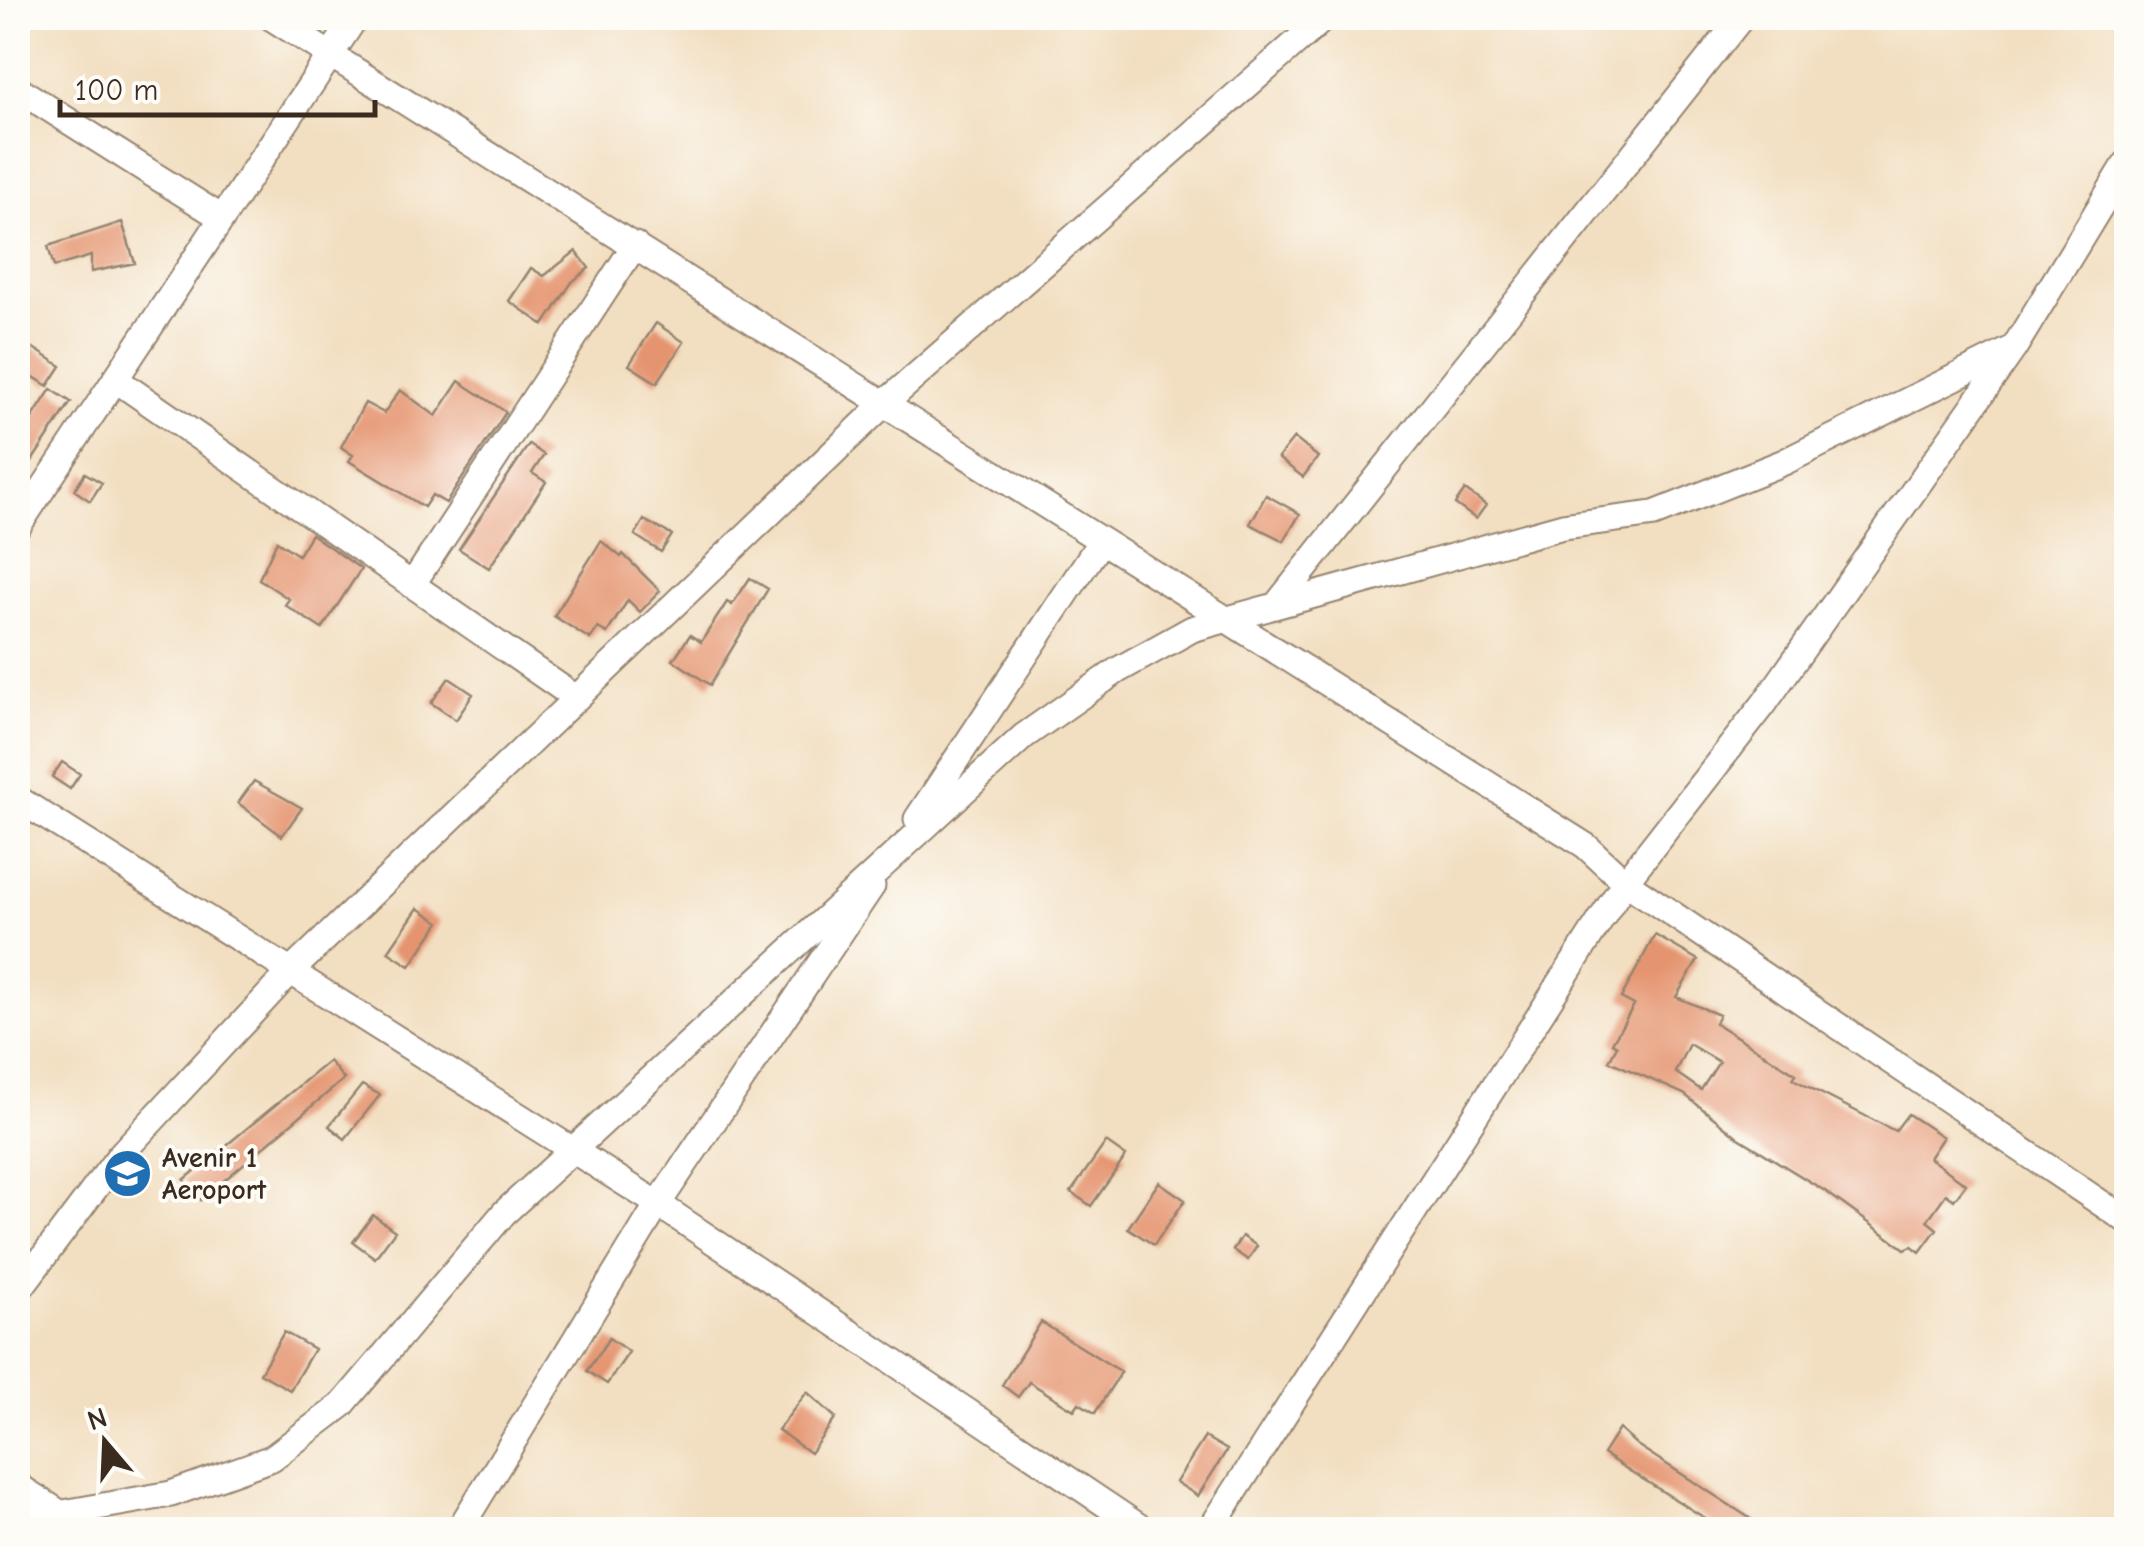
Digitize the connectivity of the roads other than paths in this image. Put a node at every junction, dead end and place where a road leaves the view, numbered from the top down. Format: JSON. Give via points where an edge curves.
{"nodes":[{"id":1,"x":272,"y":18,"type":"edge"},
{"id":2,"x":355,"y":18,"type":"edge"},
{"id":3,"x":1324,"y":18,"type":"edge"},
{"id":4,"x":1741,"y":18,"type":"edge"},
{"id":5,"x":329,"y":56,"type":"junction"},
{"id":6,"x":18,"y":90,"type":"edge"},
{"id":7,"x":2126,"y":164,"type":"edge"},
{"id":8,"x":222,"y":218,"type":"junction"},
{"id":9,"x":635,"y":245,"type":"junction"},
{"id":10,"x":2014,"y":348,"type":"junction"},
{"id":11,"x":114,"y":379,"type":"junction"},
{"id":12,"x":884,"y":404,"type":"junction"},
{"id":13,"x":18,"y":526,"type":"edge"},
{"id":14,"x":1101,"y":541,"type":"junction"},
{"id":15,"x":412,"y":584,"type":"junction"},
{"id":16,"x":1278,"y":603,"type":"junction"},
{"id":17,"x":1225,"y":619,"type":"junction"},
{"id":18,"x":576,"y":698,"type":"junction"},
{"id":19,"x":18,"y":799,"type":"edge"},
{"id":20,"x":896,"y":850,"type":"junction"},
{"id":21,"x":1626,"y":882,"type":"junction"},
{"id":22,"x":290,"y":972,"type":"junction"},
{"id":23,"x":574,"y":1151,"type":"junction"},
{"id":24,"x":658,"y":1204,"type":"junction"},
{"id":25,"x":2126,"y":1220,"type":"edge"},
{"id":26,"x":18,"y":1291,"type":"edge"},
{"id":27,"x":18,"y":1486,"type":"edge"},
{"id":28,"x":64,"y":1515,"type":"junction"},
{"id":29,"x":18,"y":1521,"type":"edge"},
{"id":30,"x":86,"y":1530,"type":"edge"},
{"id":31,"x":459,"y":1530,"type":"edge"},
{"id":32,"x":1144,"y":1530,"type":"edge"},
{"id":33,"x":1210,"y":1530,"type":"edge"}],
"edges":[{"from":1,"to":5,"type":"street"},
{"from":2,"to":5,"type":"street"},
{"from":3,"to":12,"type":"street"},
{"from":4,"to":16,"type":"street"},
{"from":5,"to":8,"type":"street"},
{"from":5,"to":9,"type":"street"},
{"from":6,"to":8,"type":"street"},
{"from":7,"to":10,"type":"street"},
{"from":8,"to":11,"type":"street"},
{"from":9,"to":12,"type":"street"},
{"from":9,"to":15,"type":"street"},
{"from":10,"to":16,"type":"street","via":[[1784,462],[1654,514],[1563,526]]},
{"from":10,"to":21,"type":"street","via":[[1764,704]]},
{"from":11,"to":13,"type":"street"},
{"from":11,"to":15,"type":"street"},
{"from":12,"to":14,"type":"street"},
{"from":12,"to":18,"type":"street"},
{"from":14,"to":17,"type":"street"},
{"from":14,"to":20,"type":"street"},
{"from":15,"to":18,"type":"street"},
{"from":16,"to":17,"type":"street"},
{"from":17,"to":20,"type":"street","via":[[1192,629],[1118,670],[1040,725]]},
{"from":17,"to":21,"type":"street","via":[[1586,846]]},
{"from":18,"to":22,"type":"street"},
{"from":19,"to":22,"type":"street"},
{"from":20,"to":23,"type":"street"},
{"from":20,"to":24,"type":"street"},
{"from":21,"to":25,"type":"street"},
{"from":21,"to":33,"type":"street"},
{"from":22,"to":23,"type":"street"},
{"from":22,"to":26,"type":"street","via":[[120,1155]]},
{"from":23,"to":24,"type":"street"},
{"from":23,"to":28,"type":"street","via":[[504,1213],[342,1405],[272,1458],[171,1494]]},
{"from":24,"to":31,"type":"street"},
{"from":24,"to":32,"type":"street"},
{"from":27,"to":28,"type":"street"},
{"from":28,"to":29,"type":"street"},
{"from":28,"to":30,"type":"street"}]}
